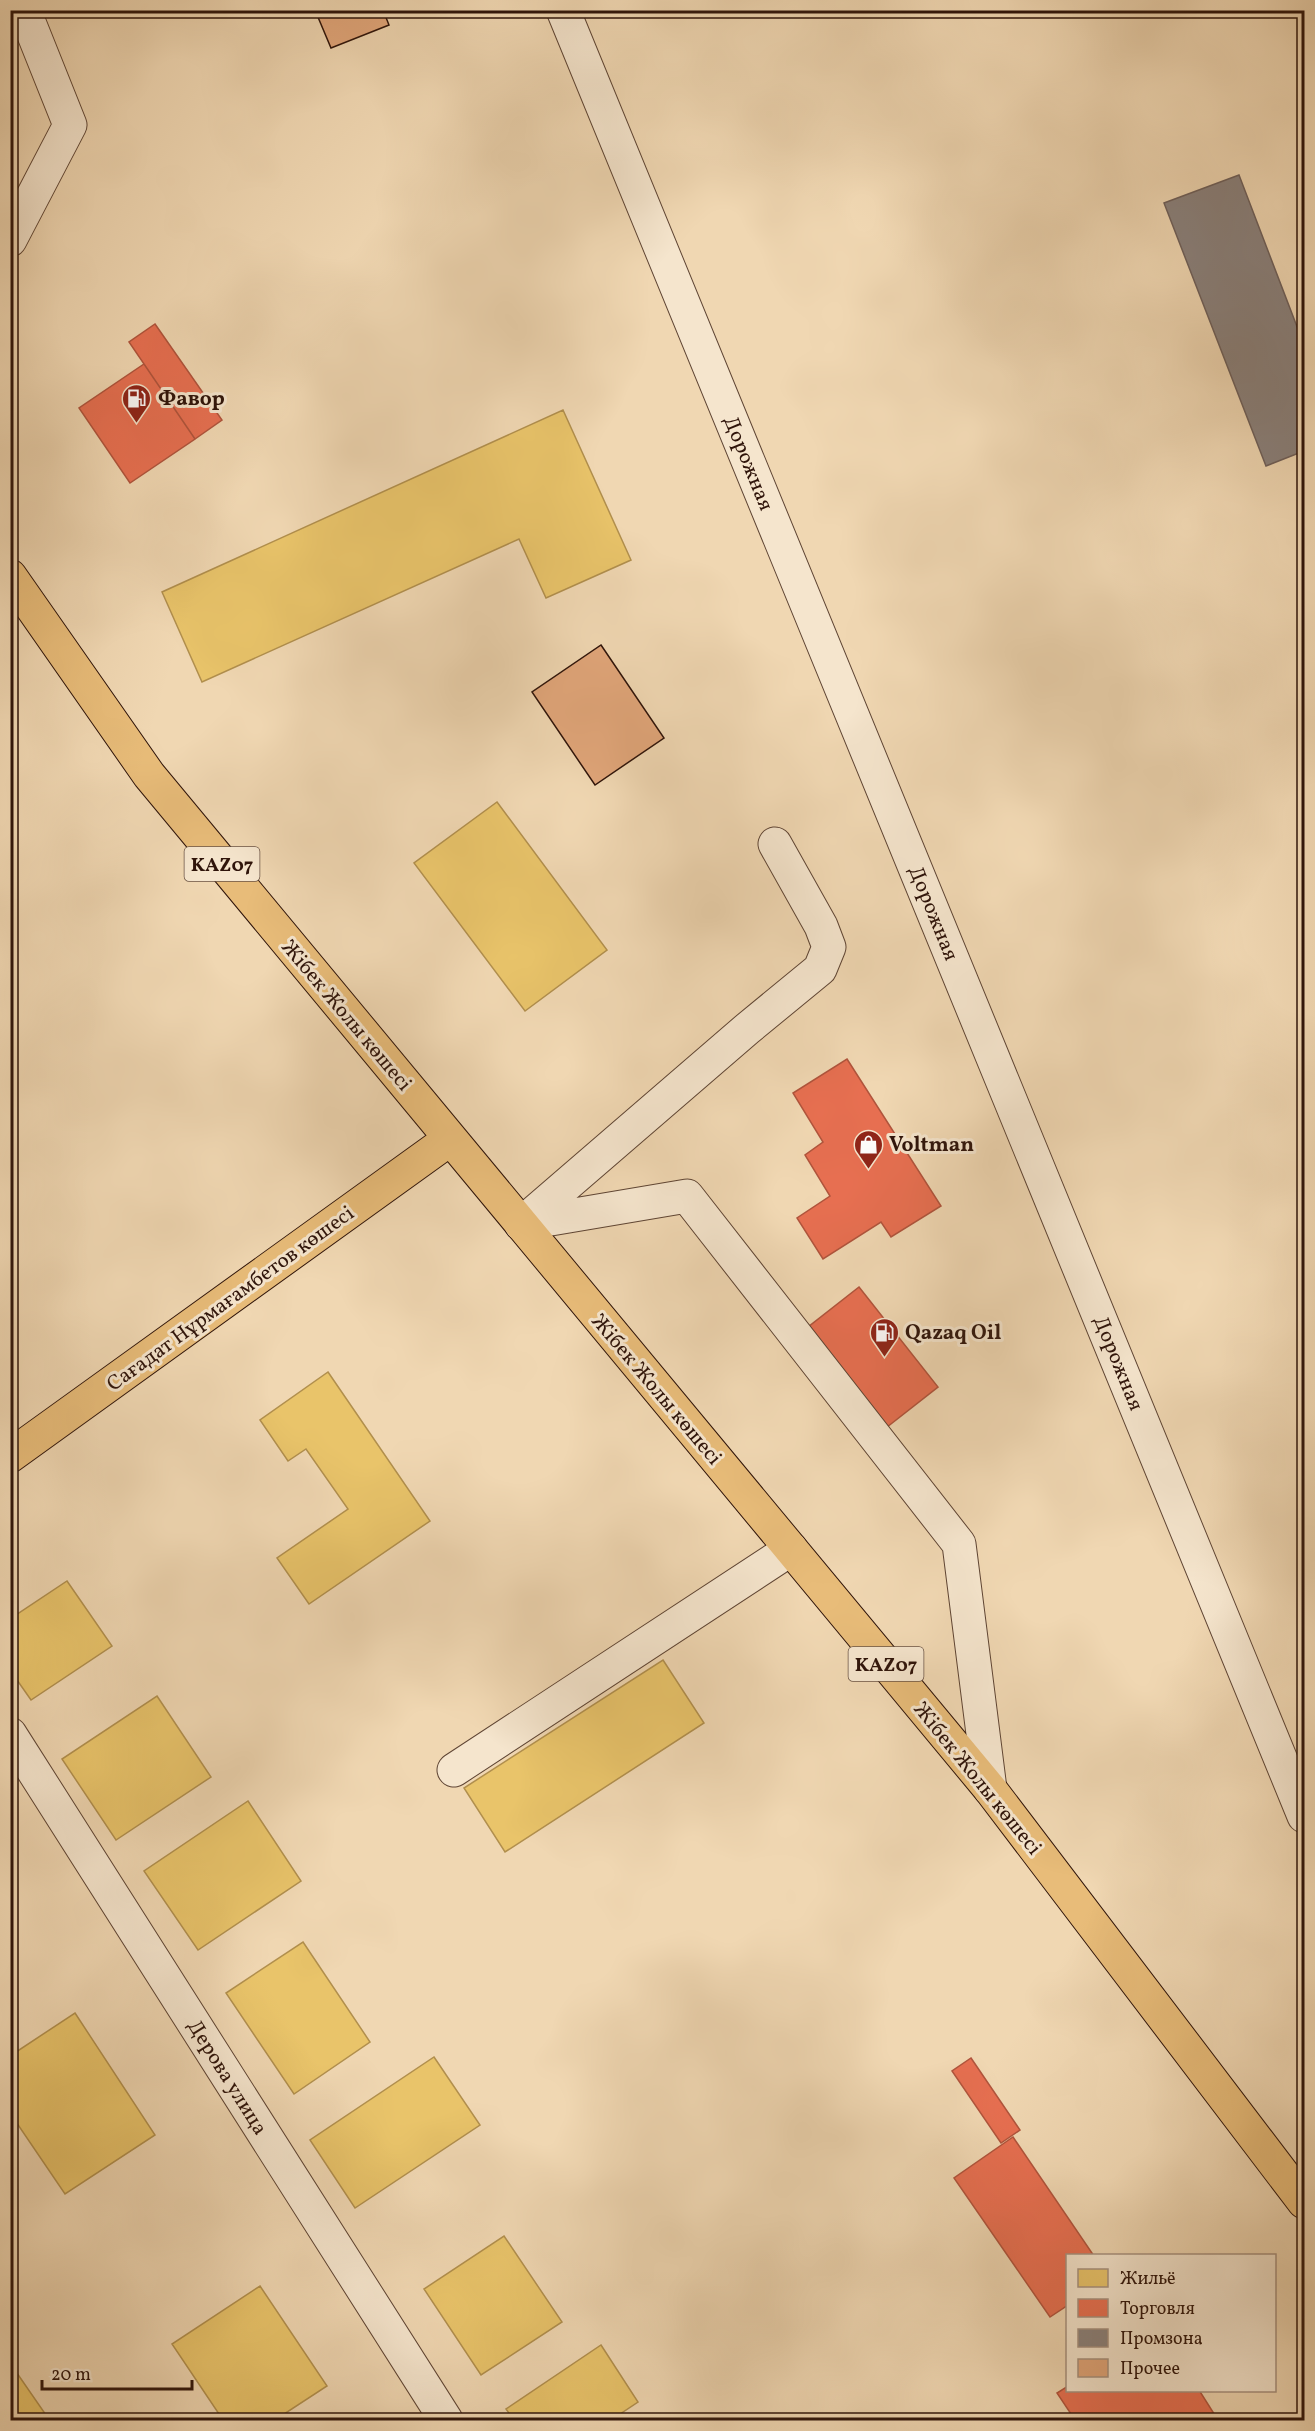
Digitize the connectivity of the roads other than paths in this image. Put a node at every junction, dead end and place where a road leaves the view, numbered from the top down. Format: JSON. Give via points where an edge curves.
{"nodes":[{"id":1,"x":24,"y":10,"type":"edge"},
{"id":2,"x":563,"y":10,"type":"edge"},
{"id":3,"x":10,"y":240,"type":"edge"},
{"id":4,"x":10,"y":576,"type":"edge"},
{"id":5,"x":775,"y":844,"type":"dead end"},
{"id":6,"x":450,"y":1139,"type":"junction"},
{"id":7,"x":521,"y":1224,"type":"junction"},
{"id":8,"x":10,"y":1456,"type":"edge"},
{"id":9,"x":790,"y":1549,"type":"junction"},
{"id":10,"x":10,"y":1734,"type":"edge"},
{"id":11,"x":454,"y":1770,"type":"dead end"},
{"id":12,"x":990,"y":1789,"type":"junction"},
{"id":13,"x":1305,"y":1816,"type":"edge"},
{"id":14,"x":1305,"y":2202,"type":"edge"},
{"id":15,"x":446,"y":2421,"type":"edge"}],
"edges":[{"from":1,"to":3,"type":"street","via":[[70,125]]},
{"from":2,"to":13,"type":"street","name":"Дорожная"},
{"from":4,"to":6,"type":"main road","name":"Жібек Жолы көшесі","number":"KAZ07","via":[[149,775]]},
{"from":5,"to":7,"type":"street","via":[[829,947],[820,969]]},
{"from":6,"to":7,"type":"main road","name":"Жібек Жолы көшесі","number":"KAZ07"},
{"from":6,"to":8,"type":"main road","name":"Сағадат Нұрмағамбетов көшесі"},
{"from":7,"to":9,"type":"main road","name":"Жібек Жолы көшесі","number":"KAZ07"},
{"from":7,"to":12,"type":"street","via":[[687,1196],[959,1544]]},
{"from":9,"to":11,"type":"street"},
{"from":9,"to":12,"type":"main road","name":"Жібек Жолы көшесі","number":"KAZ07"},
{"from":10,"to":15,"type":"street","name":"Дерова улица"},
{"from":12,"to":14,"type":"main road","name":"Жібек Жолы көшесі","number":"KAZ07"}]}
